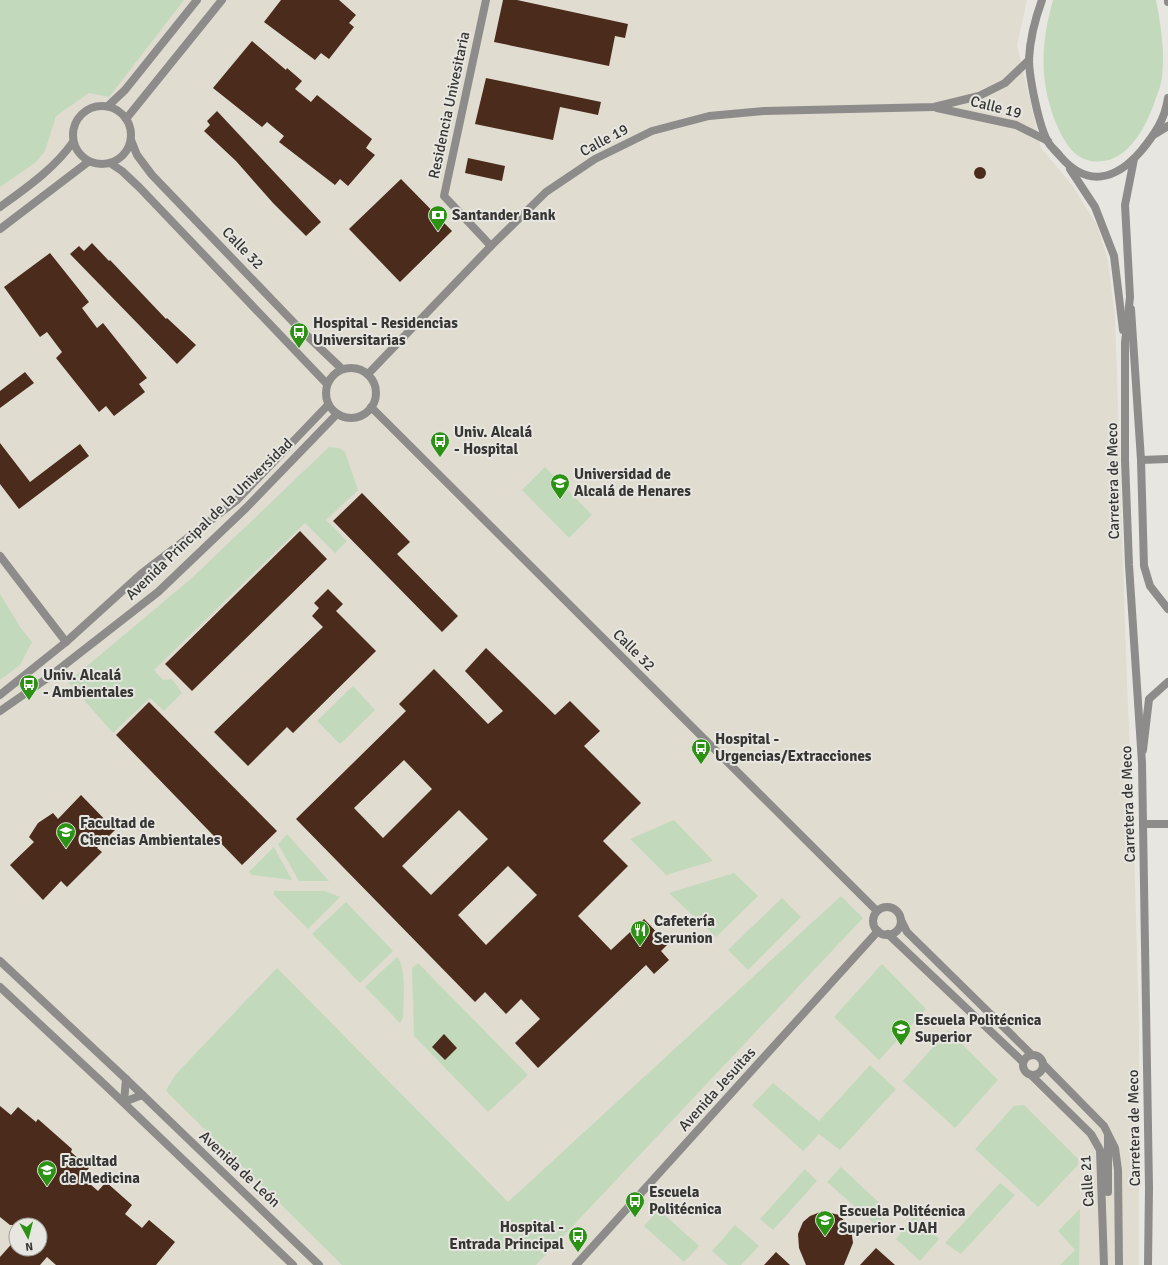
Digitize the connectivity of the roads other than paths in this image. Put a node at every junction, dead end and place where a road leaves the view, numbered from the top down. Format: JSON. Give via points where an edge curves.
{"nodes":[{"id":1,"x":197,"y":0,"type":"edge"},
{"id":2,"x":222,"y":0,"type":"edge"},
{"id":3,"x":486,"y":0,"type":"edge"},
{"id":4,"x":1042,"y":0,"type":"edge"},
{"id":5,"x":1029,"y":60,"type":"junction"},
{"id":6,"x":1168,"y":98,"type":"edge"},
{"id":7,"x":108,"y":106,"type":"junction"},
{"id":8,"x":934,"y":107,"type":"junction"},
{"id":9,"x":126,"y":119,"type":"junction"},
{"id":10,"x":1168,"y":126,"type":"edge"},
{"id":11,"x":1154,"y":134,"type":"junction"},
{"id":12,"x":131,"y":140,"type":"junction"},
{"id":13,"x":73,"y":142,"type":"junction"},
{"id":14,"x":1048,"y":142,"type":"junction"},
{"id":15,"x":1134,"y":159,"type":"junction"},
{"id":16,"x":88,"y":162,"type":"junction"},
{"id":17,"x":110,"y":164,"type":"junction"},
{"id":18,"x":1070,"y":168,"type":"junction"},
{"id":19,"x":0,"y":207,"type":"edge"},
{"id":20,"x":0,"y":229,"type":"edge"},
{"id":21,"x":491,"y":246,"type":"junction"},
{"id":22,"x":1130,"y":297,"type":"junction"},
{"id":23,"x":1125,"y":343,"type":"junction"},
{"id":24,"x":342,"y":369,"type":"junction"},
{"id":25,"x":368,"y":374,"type":"junction"},
{"id":26,"x":327,"y":384,"type":"junction"},
{"id":27,"x":328,"y":405,"type":"junction"},
{"id":28,"x":371,"y":407,"type":"junction"},
{"id":29,"x":337,"y":414,"type":"junction"},
{"id":30,"x":1168,"y":459,"type":"edge"},
{"id":31,"x":1141,"y":460,"type":"junction"},
{"id":32,"x":0,"y":556,"type":"edge"},
{"id":33,"x":1168,"y":609,"type":"edge"},
{"id":34,"x":66,"y":642,"type":"junction"},
{"id":35,"x":1168,"y":682,"type":"edge"},
{"id":36,"x":0,"y":695,"type":"edge"},
{"id":37,"x":0,"y":712,"type":"edge"},
{"id":38,"x":1142,"y":763,"type":"junction"},
{"id":39,"x":1143,"y":824,"type":"junction"},
{"id":40,"x":1168,"y":824,"type":"edge"},
{"id":41,"x":877,"y":911,"type":"junction"},
{"id":42,"x":901,"y":920,"type":"junction"},
{"id":43,"x":878,"y":931,"type":"junction"},
{"id":44,"x":888,"y":934,"type":"junction"},
{"id":45,"x":0,"y":961,"type":"edge"},
{"id":46,"x":0,"y":987,"type":"edge"},
{"id":47,"x":1031,"y":1054,"type":"junction"},
{"id":48,"x":1023,"y":1062,"type":"junction"},
{"id":49,"x":1044,"y":1064,"type":"junction"},
{"id":50,"x":1031,"y":1075,"type":"junction"},
{"id":51,"x":126,"y":1079,"type":"junction"},
{"id":52,"x":142,"y":1095,"type":"junction"},
{"id":53,"x":124,"y":1102,"type":"junction"},
{"id":54,"x":1108,"y":1134,"type":"junction"},
{"id":55,"x":293,"y":1265,"type":"edge"},
{"id":56,"x":318,"y":1265,"type":"edge"},
{"id":57,"x":576,"y":1265,"type":"edge"},
{"id":58,"x":1104,"y":1265,"type":"edge"},
{"id":59,"x":1108,"y":1265,"type":"edge"},
{"id":60,"x":1119,"y":1265,"type":"edge"},
{"id":61,"x":1148,"y":1265,"type":"edge"}],
"edges":[{"from":1,"to":7,"type":"street","via":[[125,90]]},
{"from":2,"to":9,"type":"street"},
{"from":3,"to":21,"type":"street","name":"Residencia Univesitaria","via":[[444,196]]},
{"from":4,"to":5,"type":"street","via":[[1035,20]]},
{"from":5,"to":8,"type":"street","name":"Calle 19","via":[[1006,83],[979,96]]},
{"from":5,"to":14,"type":"street","via":[[1033,93]]},
{"from":6,"to":11,"type":"street","via":[[1166,114]]},
{"from":7,"to":9,"type":"street","via":[[122,113]]},
{"from":7,"to":13,"type":"street","via":[[93,107],[79,116],[74,124]]},
{"from":8,"to":14,"type":"street","name":"Calle 19","via":[[1016,125]]},
{"from":8,"to":21,"type":"street","name":"Calle 19","via":[[764,111],[709,116],[652,131],[595,159],[546,192]]},
{"from":9,"to":12,"type":"street","via":[[130,126]]},
{"from":10,"to":11,"type":"street"},
{"from":11,"to":15,"type":"street"},
{"from":12,"to":17,"type":"street","via":[[124,155]]},
{"from":12,"to":24,"type":"street","name":"Calle 32","via":[[137,155],[152,175],[300,329]]},
{"from":13,"to":16,"type":"street","via":[[81,157]]},
{"from":13,"to":19,"type":"street","via":[[29,186]]},
{"from":14,"to":18,"type":"street","name":"Carretera de Meco"},
{"from":15,"to":18,"type":"street","via":[[1105,177],[1086,176]]},
{"from":15,"to":22,"type":"street","name":"Carretera de Meco","via":[[1125,205]]},
{"from":16,"to":17,"type":"street"},
{"from":16,"to":20,"type":"street"},
{"from":17,"to":26,"type":"street","via":[[139,187]]},
{"from":18,"to":23,"type":"street","name":"Carretera de Meco","via":[[1095,207],[1114,256]]},
{"from":21,"to":25,"type":"street","name":"Calle 19"},
{"from":22,"to":23,"type":"street","name":"Carretera de Meco"},
{"from":22,"to":31,"type":"street"},
{"from":23,"to":38,"type":"street","name":"Carretera de Meco","via":[[1125,460],[1129,565]]},
{"from":24,"to":25,"type":"street","via":[[356,368]]},
{"from":24,"to":26,"type":"street","via":[[330,377]]},
{"from":25,"to":28,"type":"street","via":[[376,394]]},
{"from":26,"to":27,"type":"street"},
{"from":27,"to":29,"type":"street"},
{"from":27,"to":34,"type":"street","name":"Avenida Principal de la Universidad","via":[[237,500],[141,574]]},
{"from":28,"to":29,"type":"street","via":[[355,418]]},
{"from":28,"to":41,"type":"street","name":"Calle 32"},
{"from":29,"to":37,"type":"street","name":"Avenida Principal de la Universidad","via":[[246,508],[158,592],[50,677]]},
{"from":30,"to":31,"type":"street"},
{"from":31,"to":33,"type":"street","via":[[1144,566],[1150,586]]},
{"from":32,"to":34,"type":"street"},
{"from":34,"to":36,"type":"street","name":"Avenida Principal de la Universidad"},
{"from":35,"to":38,"type":"street","via":[[1149,699]]},
{"from":38,"to":39,"type":"street","name":"Carretera de Meco"},
{"from":39,"to":40,"type":"street"},
{"from":39,"to":61,"type":"street","name":"Carretera de Meco"},
{"from":41,"to":42,"type":"street","via":[[892,908],[897,911]]},
{"from":41,"to":43,"type":"street","via":[[874,921]]},
{"from":42,"to":44,"type":"street","via":[[898,930]]},
{"from":42,"to":47,"type":"street","via":[[907,932]]},
{"from":43,"to":44,"type":"street"},
{"from":43,"to":57,"type":"street","name":"Avenida Jesuitas"},
{"from":44,"to":48,"type":"street"},
{"from":45,"to":51,"type":"street","name":"Avenida de León"},
{"from":46,"to":53,"type":"street"},
{"from":47,"to":48,"type":"street"},
{"from":47,"to":49,"type":"street","via":[[1042,1058]]},
{"from":48,"to":50,"type":"street","via":[[1026,1072]]},
{"from":49,"to":50,"type":"street","via":[[1040,1072]]},
{"from":49,"to":54,"type":"street","name":"Calle 21","via":[[1104,1126]]},
{"from":50,"to":58,"type":"street","name":"Calle 21","via":[[1091,1134],[1100,1150]]},
{"from":51,"to":52,"type":"street","name":"Avenida de León"},
{"from":51,"to":53,"type":"street"},
{"from":52,"to":53,"type":"street"},
{"from":52,"to":56,"type":"street","name":"Avenida de León"},
{"from":53,"to":55,"type":"street"},
{"from":54,"to":59,"type":"street","name":"Calle 21"},
{"from":54,"to":60,"type":"street","name":"Calle 21","via":[[1115,1148],[1118,1170]]}]}
